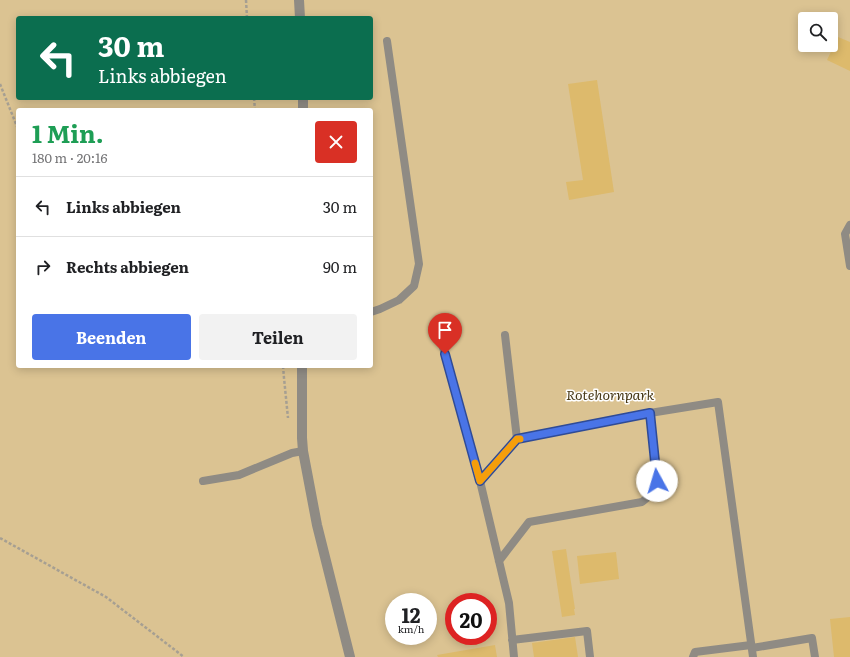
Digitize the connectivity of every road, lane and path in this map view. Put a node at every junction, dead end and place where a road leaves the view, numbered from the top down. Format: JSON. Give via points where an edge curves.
{"nodes":[{"id":1,"x":246,"y":0,"type":"edge"},
{"id":2,"x":299,"y":0,"type":"edge"},
{"id":3,"x":247,"y":16,"type":"edge"},
{"id":4,"x":300,"y":16,"type":"edge"},
{"id":5,"x":387,"y":41,"type":"dead end"},
{"id":6,"x":0,"y":84,"type":"edge"},
{"id":7,"x":16,"y":123,"type":"edge"},
{"id":8,"x":850,"y":225,"type":"edge"},
{"id":9,"x":850,"y":266,"type":"edge"},
{"id":10,"x":373,"y":312,"type":"edge"},
{"id":11,"x":505,"y":335,"type":"dead end"},
{"id":12,"x":441,"y":340,"type":"dead end"},
{"id":13,"x":302,"y":368,"type":"edge"},
{"id":14,"x":650,"y":413,"type":"junction"},
{"id":15,"x":517,"y":439,"type":"junction"},
{"id":16,"x":303,"y":451,"type":"junction"},
{"id":17,"x":203,"y":481,"type":"dead end"},
{"id":18,"x":480,"y":481,"type":"junction"},
{"id":19,"x":0,"y":538,"type":"edge"},
{"id":20,"x":499,"y":561,"type":"junction"},
{"id":21,"x":512,"y":640,"type":"junction"},
{"id":22,"x":752,"y":650,"type":"edge"},
{"id":23,"x":184,"y":657,"type":"edge"},
{"id":24,"x":350,"y":657,"type":"edge"},
{"id":25,"x":514,"y":657,"type":"edge"},
{"id":26,"x":590,"y":657,"type":"edge"},
{"id":27,"x":693,"y":657,"type":"edge"},
{"id":28,"x":815,"y":657,"type":"edge"}],
"edges":[{"from":1,"to":3,"type":"path"},
{"from":2,"to":4,"type":"street"},
{"from":5,"to":10,"type":"lane","via":[[419,264],[414,286],[399,300]]},
{"from":6,"to":7,"type":"path"},
{"from":8,"to":9,"type":"lane","via":[[845,234]]},
{"from":11,"to":15,"type":"lane"},
{"from":12,"to":18,"type":"lane"},
{"from":13,"to":16,"type":"street"},
{"from":14,"to":15,"type":"lane"},
{"from":14,"to":20,"type":"lane","via":[[657,481],[653,492],[642,502],[529,522]]},
{"from":14,"to":22,"type":"lane","via":[[718,402]]},
{"from":15,"to":18,"type":"lane"},
{"from":16,"to":17,"type":"lane","via":[[239,475]]},
{"from":16,"to":24,"type":"street","via":[[317,525]]},
{"from":18,"to":20,"type":"lane"},
{"from":19,"to":23,"type":"path","via":[[106,597]]},
{"from":20,"to":21,"type":"lane","via":[[509,602]]},
{"from":21,"to":25,"type":"lane"},
{"from":21,"to":26,"type":"lane","via":[[587,630]]},
{"from":22,"to":27,"type":"lane","via":[[695,652]]},
{"from":22,"to":28,"type":"lane","via":[[812,638]]}]}
